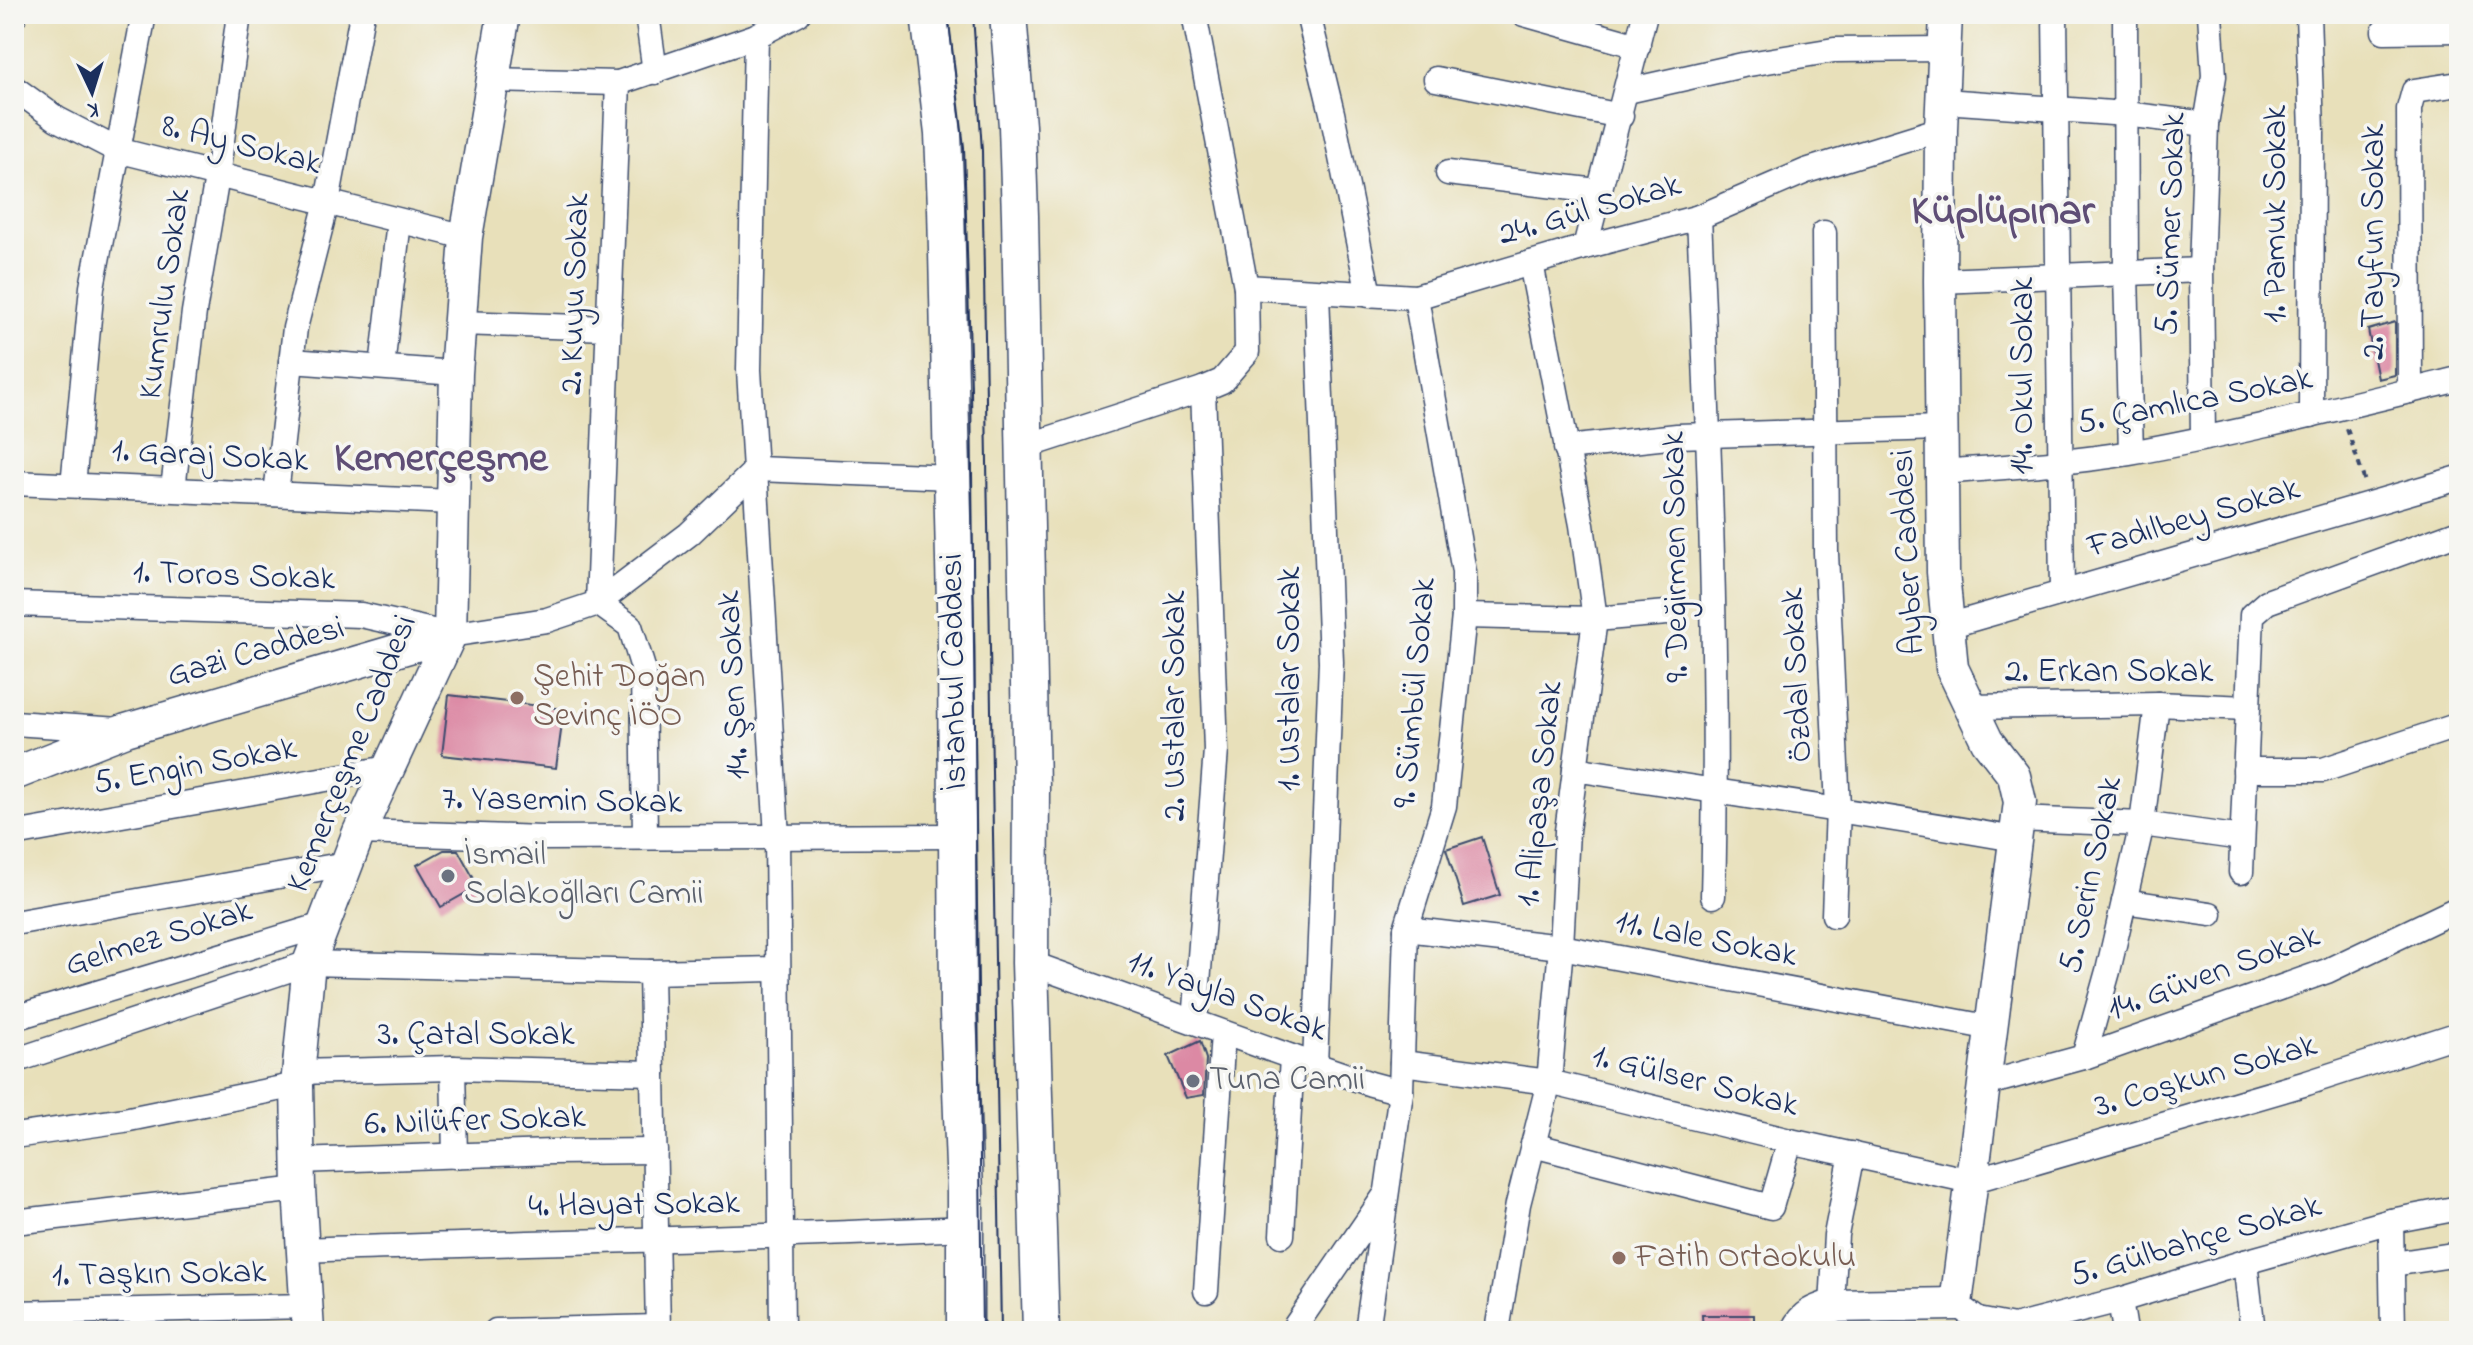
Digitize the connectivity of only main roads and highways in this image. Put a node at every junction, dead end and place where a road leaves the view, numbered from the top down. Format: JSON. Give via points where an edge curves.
{"nodes":[{"id":1,"x":504,"y":14,"type":"edge"},
{"id":2,"x":929,"y":14,"type":"edge"},
{"id":3,"x":1008,"y":14,"type":"edge"},
{"id":4,"x":1946,"y":14,"type":"edge"},
{"id":5,"x":450,"y":635,"type":"junction"},
{"id":6,"x":14,"y":774,"type":"edge"},
{"id":7,"x":307,"y":1318,"type":"edge"},
{"id":8,"x":965,"y":1331,"type":"edge"},
{"id":9,"x":1041,"y":1331,"type":"edge"},
{"id":10,"x":1797,"y":1331,"type":"edge"}],
"edges":[{"from":1,"to":5,"type":"main road","name":"Kemerçeşme Caddesi","via":[[466,237],[456,373]]},
{"from":2,"to":8,"type":"highway","name":"İstanbul Caddesi","via":[[943,134]]},
{"from":3,"to":9,"type":"highway","via":[[1018,141]]},
{"from":4,"to":10,"type":"main road","name":"Ayber Caddesi","via":[[1940,281],[1948,626],[1952,668],[1987,741],[2014,776],[2020,802],[1956,1304],[1832,1306],[1804,1318]]},
{"from":5,"to":6,"type":"main road","name":"Gazi Caddesi","via":[[126,730]]},
{"from":5,"to":7,"type":"main road","name":"Kemerçeşme Caddesi","via":[[359,832],[309,963],[298,1078]]}]}
